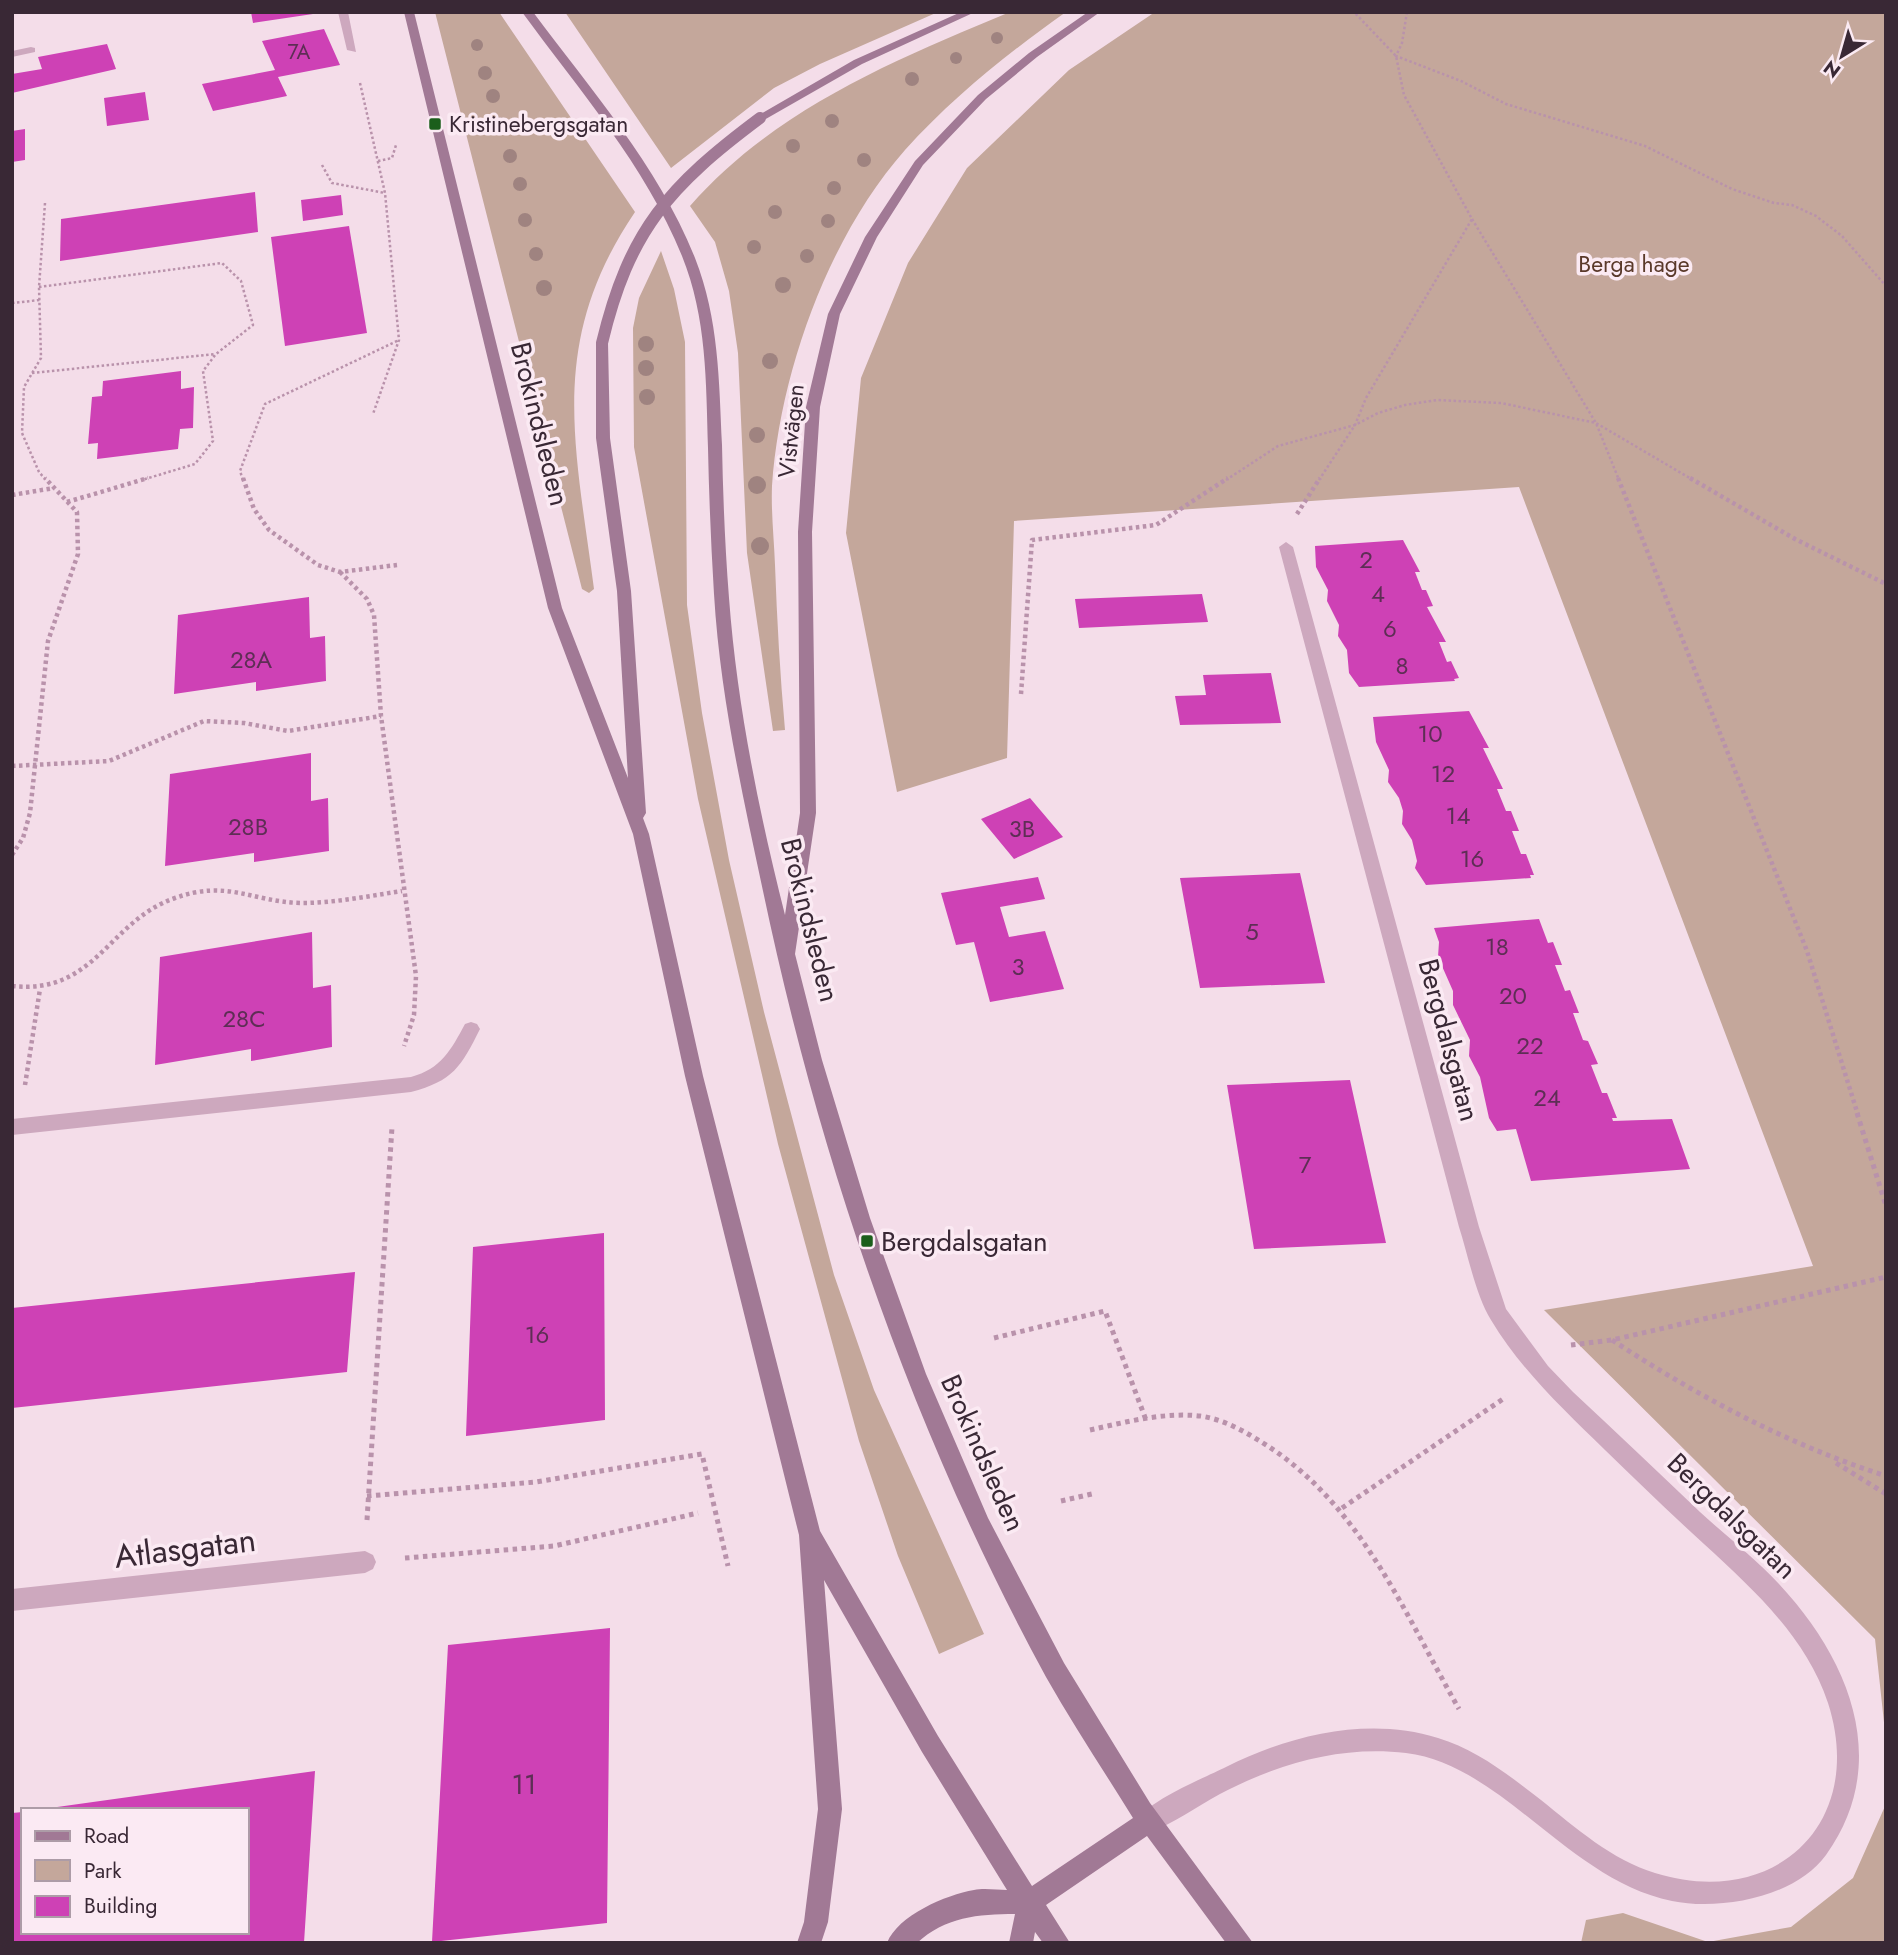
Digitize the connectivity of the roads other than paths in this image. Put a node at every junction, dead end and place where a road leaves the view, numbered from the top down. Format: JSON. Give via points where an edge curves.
{"nodes":[{"id":1,"x":343,"y":12,"type":"edge"},
{"id":2,"x":409,"y":12,"type":"edge"},
{"id":3,"x":527,"y":12,"type":"edge"},
{"id":4,"x":970,"y":12,"type":"edge"},
{"id":5,"x":1095,"y":12,"type":"edge"},
{"id":6,"x":31,"y":50,"type":"dead end"},
{"id":7,"x":352,"y":50,"type":"road end"},
{"id":8,"x":12,"y":54,"type":"edge"},
{"id":9,"x":1286,"y":547,"type":"road end"},
{"id":10,"x":641,"y":834,"type":"junction"},
{"id":11,"x":788,"y":959,"type":"junction"},
{"id":12,"x":471,"y":1028,"type":"dead end"},
{"id":13,"x":15,"y":1126,"type":"edge"},
{"id":14,"x":810,"y":1535,"type":"junction"},
{"id":15,"x":365,"y":1562,"type":"road end"},
{"id":16,"x":12,"y":1600,"type":"edge"},
{"id":17,"x":1149,"y":1821,"type":"junction"},
{"id":18,"x":1029,"y":1902,"type":"junction"},
{"id":19,"x":808,"y":1943,"type":"edge"},
{"id":20,"x":899,"y":1943,"type":"edge"},
{"id":21,"x":1021,"y":1943,"type":"edge"},
{"id":22,"x":1058,"y":1943,"type":"edge"},
{"id":23,"x":1241,"y":1943,"type":"edge"}],
"edges":[{"from":1,"to":7,"type":"street"},
{"from":2,"to":10,"type":"main road","name":"Brokindsleden","via":[[555,608]]},
{"from":3,"to":11,"type":"main road","name":"Brokindsleden","via":[[639,164],[686,250],[703,301],[712,359],[722,628],[740,746]]},
{"from":4,"to":10,"type":"main road","bridge":true,"via":[[858,62],[760,117],[672,190],[628,257],[602,343],[603,438],[624,591]]},
{"from":5,"to":11,"type":"main road","name":"Vistvägen","via":[[982,97],[919,163],[870,237],[834,314],[813,407],[805,532],[808,813]]},
{"from":6,"to":8,"type":"street"},
{"from":9,"to":17,"type":"street","name":"Bergdalsgatan","via":[[1480,1265],[1497,1313],[1541,1373],[1779,1601],[1818,1653],[1842,1707],[1850,1762],[1839,1814],[1810,1857],[1767,1884],[1712,1894],[1654,1885],[1597,1857],[1471,1764],[1411,1742],[1322,1742],[1262,1759]]},
{"from":10,"to":14,"type":"main road","name":"Brokindsleden","via":[[694,1076]]},
{"from":11,"to":17,"type":"main road","name":"Brokindsleden","via":[[867,1241],[923,1392],[1056,1677]]},
{"from":12,"to":13,"type":"street","via":[[453,1065],[417,1084]]},
{"from":14,"to":18,"type":"main road","name":"Brokindsleden"},
{"from":14,"to":19,"type":"main road","name":"Brokindsleden","via":[[830,1809],[816,1922]]},
{"from":15,"to":16,"type":"street","name":"Atlasgatan"},
{"from":17,"to":18,"type":"main road"},
{"from":17,"to":23,"type":"main road","name":"Brokindsleden"},
{"from":18,"to":20,"type":"main road","via":[[974,1902],[924,1920]]},
{"from":18,"to":21,"type":"main road"},
{"from":18,"to":22,"type":"main road","name":"Brokindsleden"}]}
